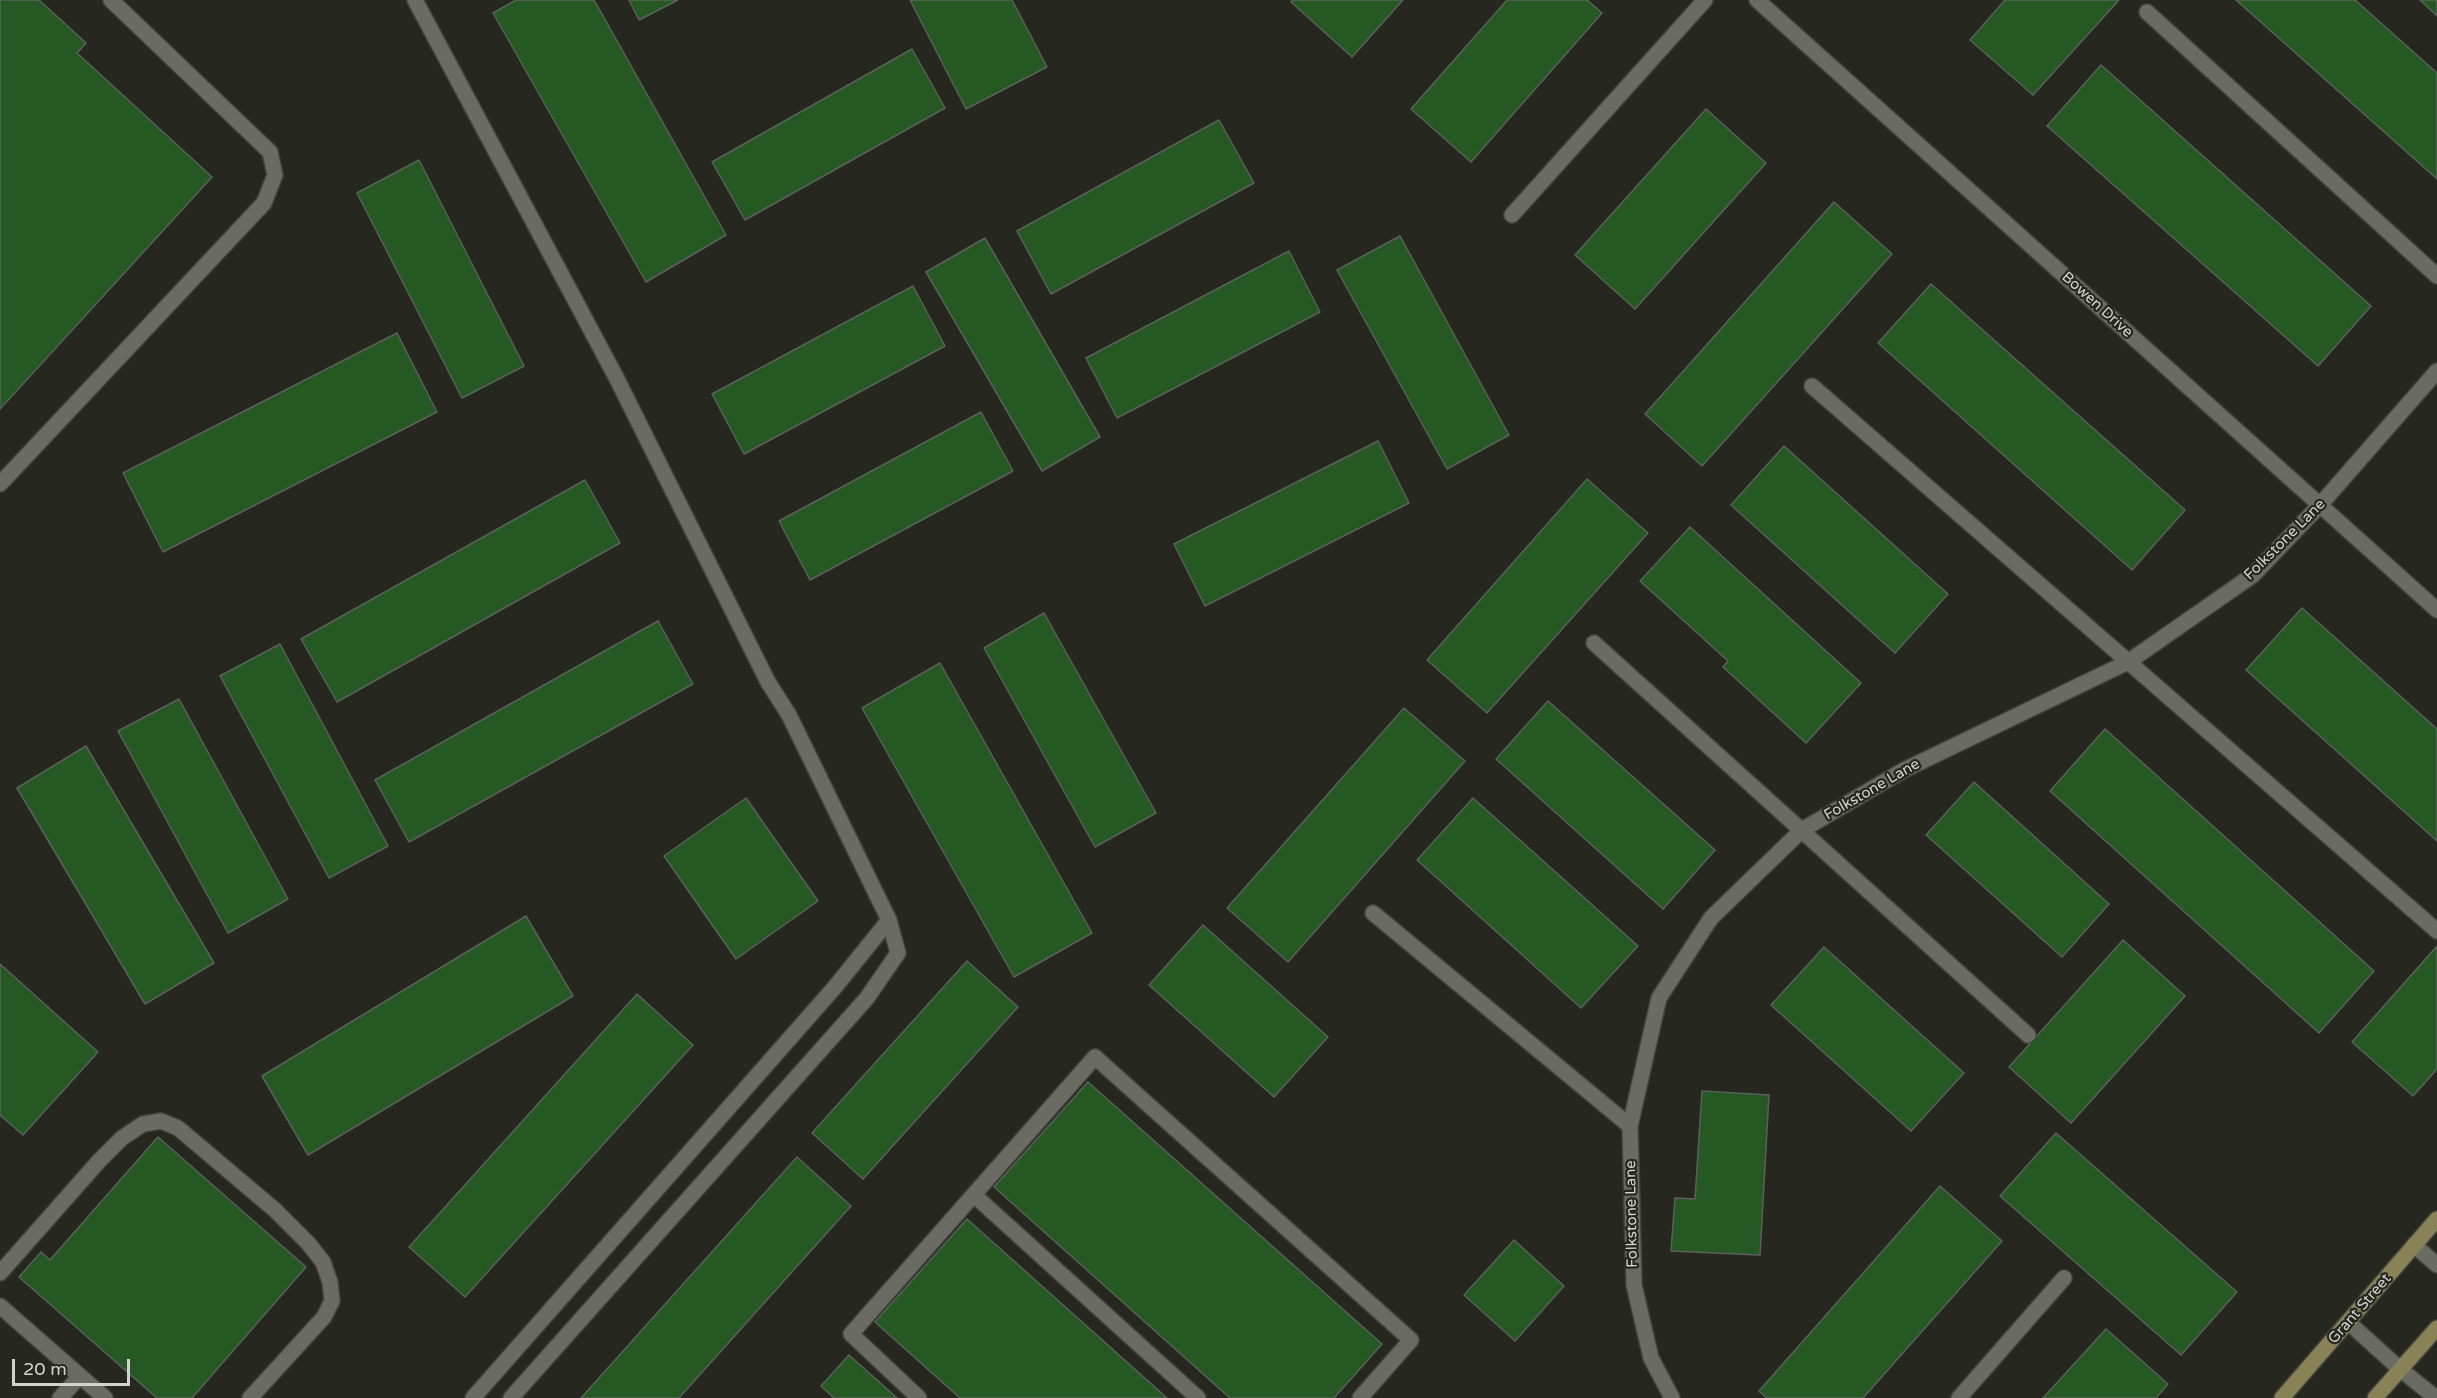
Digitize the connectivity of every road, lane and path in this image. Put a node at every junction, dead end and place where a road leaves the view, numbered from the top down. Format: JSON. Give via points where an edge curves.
{"nodes":[{"id":1,"x":111,"y":0,"type":"edge"},
{"id":2,"x":415,"y":0,"type":"edge"},
{"id":3,"x":1705,"y":0,"type":"edge"},
{"id":4,"x":1756,"y":0,"type":"edge"},
{"id":5,"x":2147,"y":12,"type":"dead end"},
{"id":6,"x":1512,"y":214,"type":"dead end"},
{"id":7,"x":2437,"y":276,"type":"edge"},
{"id":8,"x":2437,"y":372,"type":"edge"},
{"id":9,"x":1812,"y":386,"type":"dead end"},
{"id":10,"x":0,"y":484,"type":"edge"},
{"id":11,"x":2320,"y":505,"type":"junction"},
{"id":12,"x":2437,"y":610,"type":"edge"},
{"id":13,"x":1594,"y":644,"type":"dead end"},
{"id":14,"x":2128,"y":662,"type":"junction"},
{"id":15,"x":1802,"y":831,"type":"junction"},
{"id":16,"x":1372,"y":913,"type":"dead end"},
{"id":17,"x":889,"y":920,"type":"junction"},
{"id":18,"x":2437,"y":931,"type":"edge"},
{"id":19,"x":2028,"y":1035,"type":"dead end"},
{"id":20,"x":1630,"y":1126,"type":"junction"},
{"id":21,"x":974,"y":1195,"type":"junction"},
{"id":22,"x":2437,"y":1219,"type":"edge"},
{"id":23,"x":2414,"y":1245,"type":"junction"},
{"id":24,"x":2437,"y":1265,"type":"edge"},
{"id":25,"x":0,"y":1273,"type":"edge"},
{"id":26,"x":2064,"y":1278,"type":"dead end"},
{"id":27,"x":0,"y":1306,"type":"edge"},
{"id":28,"x":2348,"y":1322,"type":"junction"},
{"id":29,"x":2437,"y":1328,"type":"edge"},
{"id":30,"x":2400,"y":1369,"type":"junction"},
{"id":31,"x":80,"y":1376,"type":"junction"},
{"id":32,"x":60,"y":1398,"type":"edge"},
{"id":33,"x":105,"y":1398,"type":"edge"},
{"id":34,"x":250,"y":1398,"type":"edge"},
{"id":35,"x":473,"y":1398,"type":"edge"},
{"id":36,"x":511,"y":1398,"type":"edge"},
{"id":37,"x":919,"y":1398,"type":"edge"},
{"id":38,"x":1198,"y":1398,"type":"edge"},
{"id":39,"x":1360,"y":1398,"type":"edge"},
{"id":40,"x":1672,"y":1398,"type":"edge"},
{"id":41,"x":1959,"y":1398,"type":"edge"},
{"id":42,"x":2282,"y":1398,"type":"edge"},
{"id":43,"x":2374,"y":1398,"type":"edge"},
{"id":44,"x":2436,"y":1398,"type":"edge"}],
"edges":[{"from":1,"to":10,"type":"street","via":[[270,152],[276,175],[264,203]]},
{"from":2,"to":17,"type":"street","via":[[616,378]]},
{"from":3,"to":6,"type":"street"},
{"from":4,"to":11,"type":"street","name":"Bowen Drive"},
{"from":5,"to":7,"type":"street"},
{"from":8,"to":11,"type":"street","name":"Folkstone Lane"},
{"from":9,"to":14,"type":"street"},
{"from":11,"to":12,"type":"street","name":"Bowen Drive"},
{"from":11,"to":14,"type":"street","name":"Folkstone Lane","via":[[2253,575]]},
{"from":13,"to":15,"type":"street"},
{"from":14,"to":15,"type":"street","name":"Folkstone Lane","via":[[1904,770]]},
{"from":14,"to":18,"type":"street"},
{"from":15,"to":19,"type":"street"},
{"from":15,"to":20,"type":"street","name":"Folkstone Lane","via":[[1712,918],[1659,998]]},
{"from":16,"to":20,"type":"street"},
{"from":17,"to":35,"type":"street","via":[[827,996]]},
{"from":17,"to":36,"type":"street","via":[[898,953],[867,998]]},
{"from":20,"to":40,"type":"street","name":"Folkstone Lane","via":[[1634,1285],[1651,1358]]},
{"from":21,"to":37,"type":"street","via":[[851,1334]]},
{"from":21,"to":38,"type":"street"},
{"from":21,"to":39,"type":"street","via":[[1095,1057],[1411,1340]]},
{"from":22,"to":23,"type":"street","name":"Grant Street"},
{"from":23,"to":24,"type":"street"},
{"from":23,"to":28,"type":"street","name":"Grant Street"},
{"from":25,"to":34,"type":"street","via":[[122,1138],[143,1124],[161,1121],[178,1128],[308,1243],[323,1262],[330,1282],[332,1301],[324,1317]]},
{"from":26,"to":41,"type":"street"},
{"from":27,"to":31,"type":"street"},
{"from":28,"to":30,"type":"street"},
{"from":28,"to":42,"type":"street","name":"Grant Street"},
{"from":29,"to":30,"type":"street"},
{"from":30,"to":43,"type":"street"},
{"from":30,"to":44,"type":"street"},
{"from":31,"to":32,"type":"street"},
{"from":31,"to":33,"type":"street"}]}
